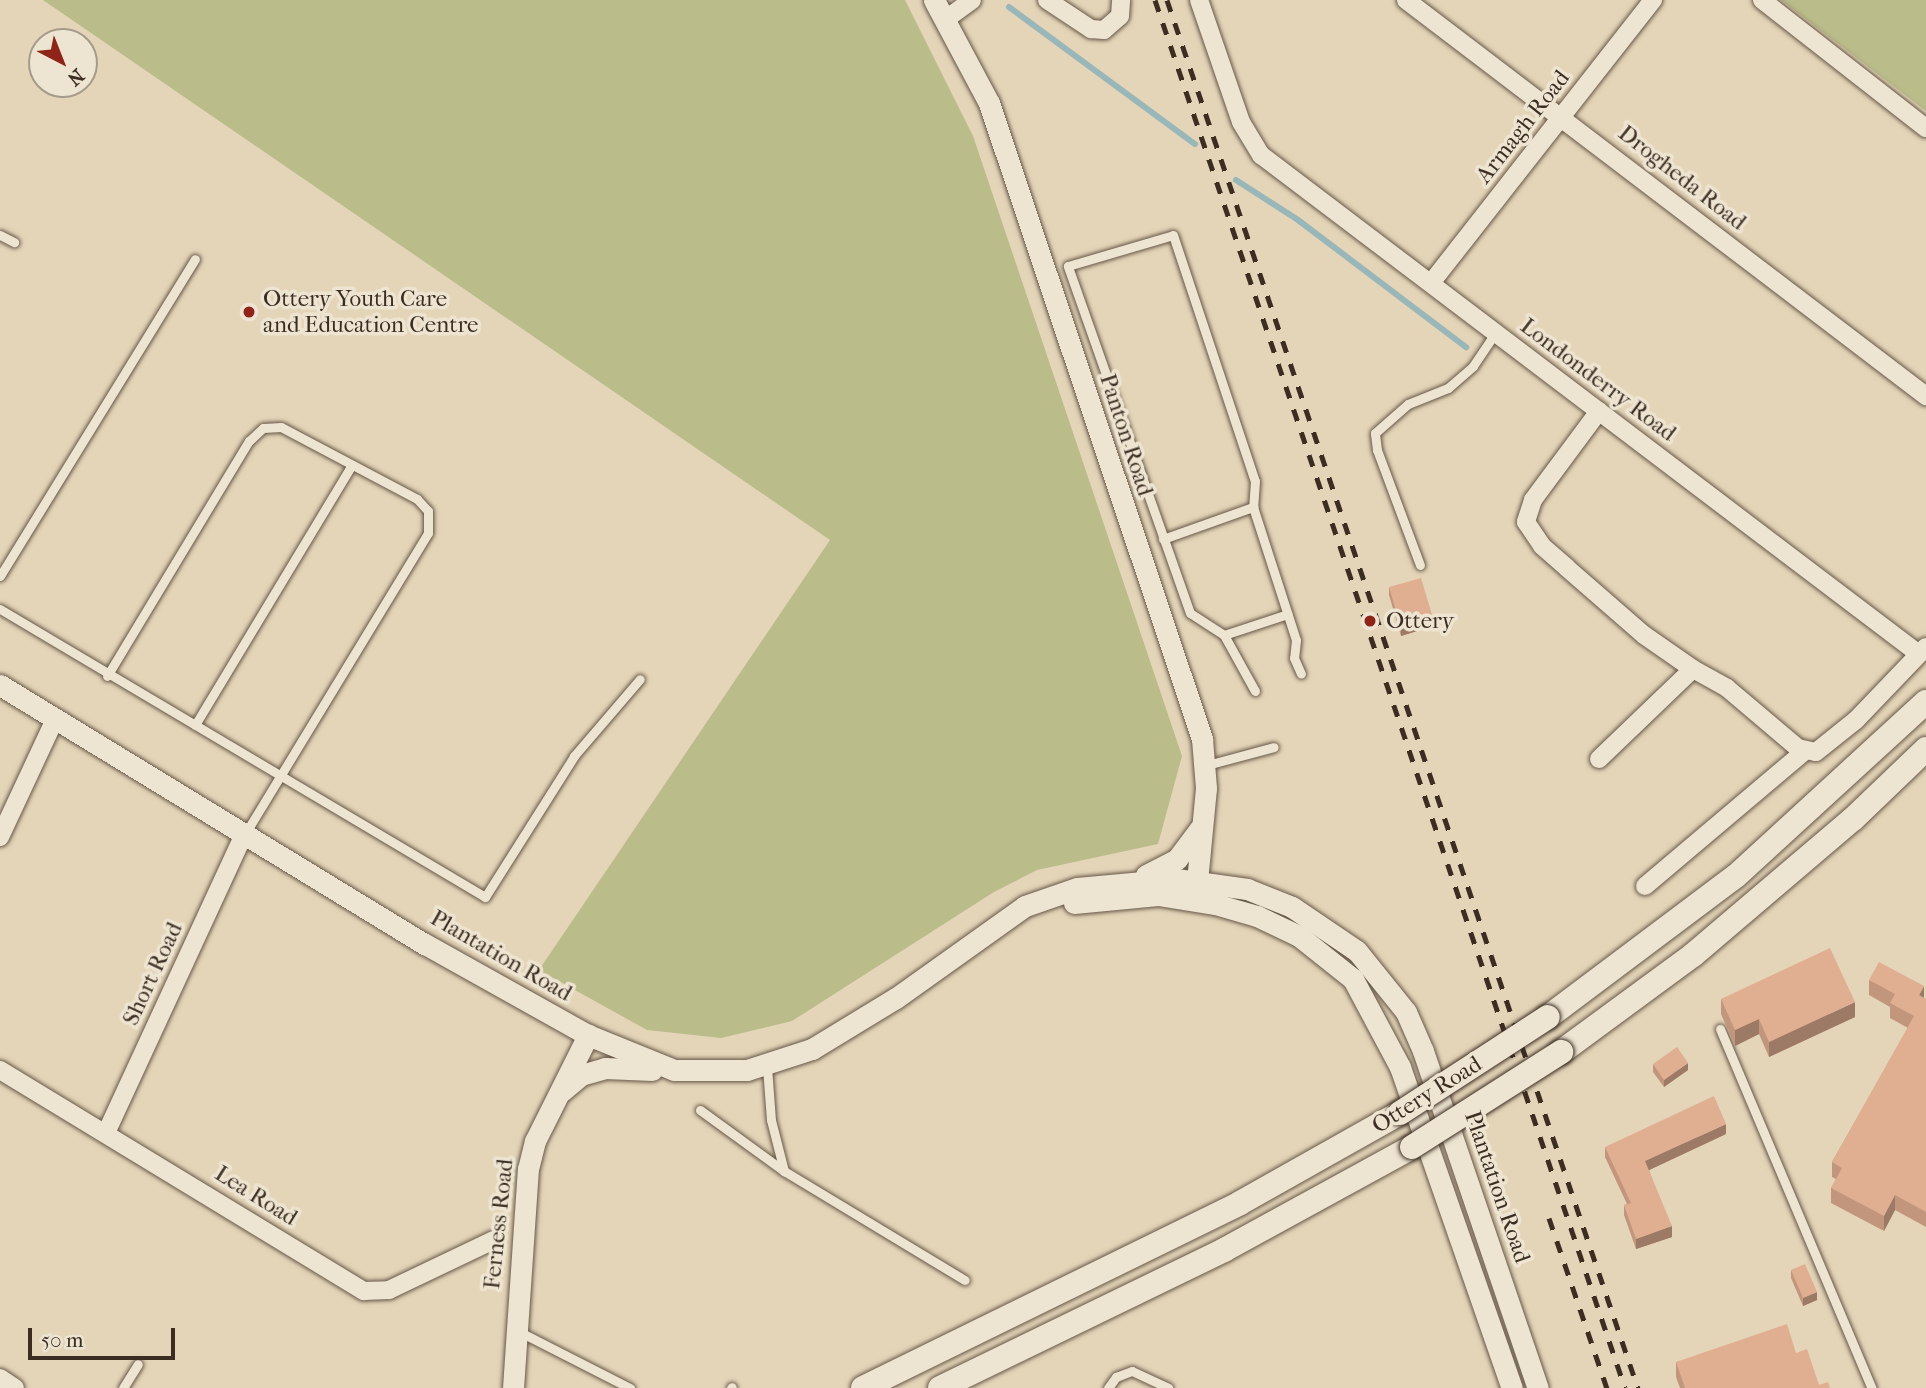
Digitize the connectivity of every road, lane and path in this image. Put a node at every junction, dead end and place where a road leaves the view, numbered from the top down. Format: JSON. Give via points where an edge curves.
{"nodes":[{"id":1,"x":934,"y":0,"type":"edge"},
{"id":2,"x":972,"y":0,"type":"edge"},
{"id":3,"x":1047,"y":0,"type":"edge"},
{"id":4,"x":1199,"y":0,"type":"edge"},
{"id":5,"x":1406,"y":0,"type":"edge"},
{"id":6,"x":1653,"y":0,"type":"edge"},
{"id":7,"x":1762,"y":0,"type":"edge"},
{"id":8,"x":1121,"y":8,"type":"edge"},
{"id":9,"x":946,"y":19,"type":"junction"},
{"id":10,"x":1562,"y":117,"type":"junction"},
{"id":11,"x":1926,"y":128,"type":"edge"},
{"id":12,"x":0,"y":235,"type":"edge"},
{"id":13,"x":14,"y":242,"type":"dead end"},
{"id":14,"x":195,"y":259,"type":"dead end"},
{"id":15,"x":1431,"y":283,"type":"junction"},
{"id":16,"x":1495,"y":333,"type":"junction"},
{"id":17,"x":1926,"y":396,"type":"edge"},
{"id":18,"x":1599,"y":411,"type":"junction"},
{"id":19,"x":352,"y":465,"type":"junction"},
{"id":20,"x":1253,"y":507,"type":"junction"},
{"id":21,"x":1163,"y":539,"type":"junction"},
{"id":22,"x":1420,"y":565,"type":"dead end"},
{"id":23,"x":0,"y":576,"type":"edge"},
{"id":24,"x":0,"y":609,"type":"edge"},
{"id":25,"x":1288,"y":614,"type":"junction"},
{"id":26,"x":1224,"y":635,"type":"junction"},
{"id":27,"x":1922,"y":650,"type":"edge"},
{"id":28,"x":1693,"y":669,"type":"junction"},
{"id":29,"x":1301,"y":674,"type":"dead end"},
{"id":30,"x":107,"y":676,"type":"junction"},
{"id":31,"x":640,"y":679,"type":"dead end"},
{"id":32,"x":0,"y":685,"type":"edge"},
{"id":33,"x":1255,"y":691,"type":"dead end"},
{"id":34,"x":1926,"y":702,"type":"edge"},
{"id":35,"x":55,"y":719,"type":"junction"},
{"id":36,"x":195,"y":725,"type":"junction"},
{"id":37,"x":1274,"y":747,"type":"dead end"},
{"id":38,"x":1926,"y":749,"type":"edge"},
{"id":39,"x":1805,"y":751,"type":"junction"},
{"id":40,"x":1599,"y":759,"type":"dead end"},
{"id":41,"x":1207,"y":765,"type":"junction"},
{"id":42,"x":279,"y":778,"type":"junction"},
{"id":43,"x":1201,"y":827,"type":"junction"},
{"id":44,"x":244,"y":835,"type":"junction"},
{"id":45,"x":0,"y":837,"type":"edge"},
{"id":46,"x":1130,"y":880,"type":"junction"},
{"id":47,"x":1645,"y":886,"type":"dead end"},
{"id":48,"x":1193,"y":890,"type":"junction"},
{"id":49,"x":996,"y":930,"type":"junction"},
{"id":50,"x":1720,"y":1029,"type":"dead end"},
{"id":51,"x":588,"y":1035,"type":"junction"},
{"id":52,"x":767,"y":1067,"type":"junction"},
{"id":53,"x":0,"y":1070,"type":"edge"},
{"id":54,"x":674,"y":1070,"type":"junction"},
{"id":55,"x":556,"y":1098,"type":"junction"},
{"id":56,"x":700,"y":1110,"type":"dead end"},
{"id":57,"x":106,"y":1133,"type":"junction"},
{"id":58,"x":783,"y":1171,"type":"junction"},
{"id":59,"x":494,"y":1240,"type":"dead end"},
{"id":60,"x":965,"y":1280,"type":"dead end"},
{"id":61,"x":516,"y":1330,"type":"junction"},
{"id":62,"x":138,"y":1364,"type":"dead end"},
{"id":63,"x":0,"y":1378,"type":"edge"},
{"id":64,"x":1536,"y":1382,"type":"edge"},
{"id":65,"x":1506,"y":1386,"type":"edge"},
{"id":66,"x":15,"y":1388,"type":"edge"},
{"id":67,"x":123,"y":1388,"type":"edge"},
{"id":68,"x":513,"y":1388,"type":"edge"},
{"id":69,"x":630,"y":1388,"type":"edge"},
{"id":70,"x":863,"y":1388,"type":"edge"},
{"id":71,"x":940,"y":1388,"type":"edge"},
{"id":72,"x":1108,"y":1388,"type":"edge"},
{"id":73,"x":1168,"y":1388,"type":"edge"},
{"id":74,"x":1872,"y":1388,"type":"edge"}],
"edges":[{"from":1,"to":9,"type":"street","name":"Panton Road"},
{"from":2,"to":9,"type":"street"},
{"from":3,"to":8,"type":"street","via":[[1091,29],[1104,30]]},
{"from":4,"to":15,"type":"street","name":"Londonderry Road","via":[[1251,142],[1278,168]]},
{"from":5,"to":10,"type":"street","name":"Drogheda Road"},
{"from":6,"to":10,"type":"street","name":"Armagh Road"},
{"from":7,"to":11,"type":"street"},
{"from":9,"to":41,"type":"street","name":"Panton Road","via":[[989,103]]},
{"from":10,"to":15,"type":"street","name":"Armagh Road"},
{"from":10,"to":17,"type":"street","name":"Drogheda Road"},
{"from":12,"to":13,"type":"lane"},
{"from":14,"to":23,"type":"lane"},
{"from":15,"to":16,"type":"street","name":"Londonderry Road"},
{"from":16,"to":18,"type":"street","name":"Londonderry Road"},
{"from":16,"to":22,"type":"lane","via":[[1473,366],[1448,388],[1408,404],[1375,433],[1377,450]]},
{"from":18,"to":27,"type":"street","name":"Londonderry Road"},
{"from":18,"to":28,"type":"street","via":[[1533,500],[1528,527],[1542,546],[1625,618]]},
{"from":19,"to":30,"type":"lane","via":[[281,427],[270,426],[254,434]]},
{"from":19,"to":36,"type":"lane"},
{"from":19,"to":42,"type":"lane","via":[[417,499],[428,510],[428,533]]},
{"from":20,"to":21,"type":"lane"},
{"from":20,"to":21,"type":"lane","via":[[1255,481],[1173,235],[1068,266]]},
{"from":20,"to":25,"type":"lane"},
{"from":21,"to":26,"type":"lane","via":[[1189,612]]},
{"from":24,"to":30,"type":"lane"},
{"from":25,"to":26,"type":"lane"},
{"from":25,"to":29,"type":"lane"},
{"from":26,"to":33,"type":"lane"},
{"from":27,"to":39,"type":"street","via":[[1825,747]]},
{"from":28,"to":39,"type":"street","via":[[1727,688]]},
{"from":28,"to":40,"type":"street"},
{"from":30,"to":36,"type":"lane"},
{"from":31,"to":42,"type":"lane","via":[[574,756],[485,897]]},
{"from":32,"to":35,"type":"street","name":"Plantation Road"},
{"from":34,"to":70,"type":"main road","name":"Ottery Road","bridge":true,"via":[[1736,876],[1548,1017],[1401,1112],[1240,1203]]},
{"from":35,"to":44,"type":"street","name":"Plantation Road"},
{"from":35,"to":45,"type":"street"},
{"from":36,"to":42,"type":"lane"},
{"from":37,"to":41,"type":"lane"},
{"from":38,"to":71,"type":"main road","name":"Ottery Road","bridge":true,"via":[[1853,820],[1723,931],[1561,1052],[1412,1147],[1236,1244]]},
{"from":39,"to":47,"type":"street"},
{"from":41,"to":43,"type":"street","name":"Panton Road"},
{"from":42,"to":44,"type":"lane"},
{"from":43,"to":46,"type":"street","via":[[1177,859]]},
{"from":43,"to":48,"type":"street","name":"Panton Road"},
{"from":44,"to":51,"type":"street","name":"Plantation Road"},
{"from":44,"to":57,"type":"street","name":"Short Road"},
{"from":46,"to":48,"type":"street","name":"Plantation Road"},
{"from":46,"to":49,"type":"street","name":"Plantation Road","via":[[1047,897],[1025,906]]},
{"from":48,"to":49,"type":"street","name":"Plantation Road","via":[[1078,901]]},
{"from":48,"to":64,"type":"street","name":"Plantation Road","via":[[1247,889],[1292,907],[1357,951],[1391,988],[1423,1051]]},
{"from":48,"to":65,"type":"street","name":"Plantation Road","via":[[1299,936],[1353,979],[1400,1067]]},
{"from":49,"to":52,"type":"street","name":"Plantation Road","via":[[831,1040]]},
{"from":50,"to":74,"type":"lane"},
{"from":51,"to":54,"type":"street","name":"Plantation Road"},
{"from":51,"to":55,"type":"street","name":"Ferness Road"},
{"from":52,"to":54,"type":"street","name":"Plantation Road","via":[[722,1073]]},
{"from":52,"to":58,"type":"lane","via":[[771,1120]]},
{"from":53,"to":57,"type":"street","name":"Lea Road"},
{"from":54,"to":55,"type":"street","via":[[605,1068],[573,1080]]},
{"from":55,"to":61,"type":"street","name":"Ferness Road","via":[[527,1169]]},
{"from":56,"to":58,"type":"lane"},
{"from":57,"to":59,"type":"street","name":"Lea Road","via":[[365,1291],[389,1290]]},
{"from":58,"to":60,"type":"lane"},
{"from":61,"to":68,"type":"street","name":"Ferness Road"},
{"from":61,"to":69,"type":"lane"},
{"from":62,"to":67,"type":"lane"},
{"from":63,"to":66,"type":"street"},
{"from":64,"to":65,"type":"street"},
{"from":72,"to":73,"type":"lane","via":[[1116,1377],[1132,1371]]}]}
